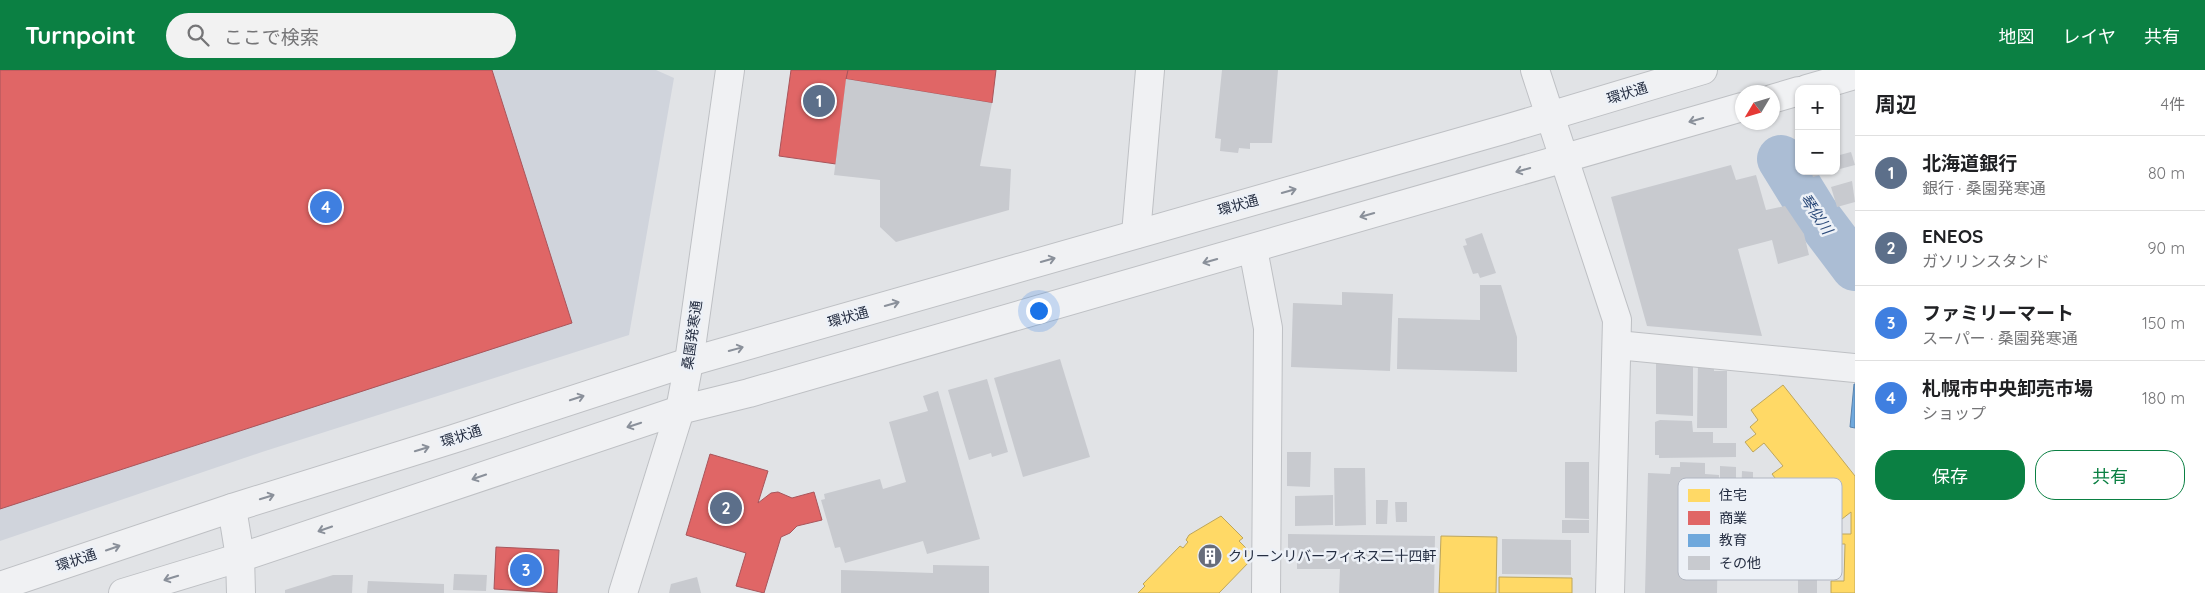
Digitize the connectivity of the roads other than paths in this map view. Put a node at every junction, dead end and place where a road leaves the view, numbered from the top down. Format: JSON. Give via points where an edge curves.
{"nodes":[{"id":1,"x":730,"y":70,"type":"edge"},
{"id":2,"x":1150,"y":70,"type":"edge"},
{"id":3,"x":1535,"y":70,"type":"edge"},
{"id":4,"x":1704,"y":70,"type":"edge"},
{"id":5,"x":1855,"y":75,"type":"edge"},
{"id":6,"x":1821,"y":85,"type":"edge"},
{"id":7,"x":1795,"y":92,"type":"edge"},
{"id":8,"x":1780,"y":97,"type":"edge"},
{"id":9,"x":1735,"y":109,"type":"edge"},
{"id":10,"x":1550,"y":116,"type":"junction"},
{"id":11,"x":1563,"y":158,"type":"junction"},
{"id":12,"x":1136,"y":234,"type":"junction"},
{"id":13,"x":1253,"y":249,"type":"junction"},
{"id":14,"x":1617,"y":345,"type":"junction"},
{"id":15,"x":689,"y":362,"type":"junction"},
{"id":16,"x":1855,"y":368,"type":"edge"},
{"id":17,"x":680,"y":410,"type":"junction"},
{"id":18,"x":232,"y":508,"type":"junction"},
{"id":19,"x":240,"y":557,"type":"junction"},
{"id":20,"x":0,"y":586,"type":"edge"},
{"id":21,"x":124,"y":593,"type":"edge"},
{"id":22,"x":241,"y":593,"type":"edge"},
{"id":23,"x":623,"y":593,"type":"edge"},
{"id":24,"x":1266,"y":593,"type":"edge"},
{"id":25,"x":1610,"y":593,"type":"edge"}],
"edges":[{"from":1,"to":15,"type":"street","name":"桑園発寒通"},
{"from":2,"to":12,"type":"street"},
{"from":3,"to":10,"type":"street"},
{"from":4,"to":10,"type":"street","name":"環状通"},
{"from":5,"to":6,"type":"street"},
{"from":7,"to":8,"type":"street"},
{"from":9,"to":11,"type":"street","one_way":true},
{"from":10,"to":11,"type":"street"},
{"from":12,"to":10,"type":"street","name":"環状通","one_way":true},
{"from":11,"to":13,"type":"street","one_way":true},
{"from":11,"to":14,"type":"street","via":[[1617,320]]},
{"from":15,"to":12,"type":"street","name":"環状通","one_way":true},
{"from":13,"to":17,"type":"street","one_way":true},
{"from":13,"to":24,"type":"street","via":[[1268,328]]},
{"from":14,"to":16,"type":"street"},
{"from":14,"to":25,"type":"street"},
{"from":15,"to":17,"type":"street","name":"桑園発寒通"},
{"from":18,"to":15,"type":"street","name":"環状通","one_way":true},
{"from":17,"to":19,"type":"street","one_way":true},
{"from":17,"to":23,"type":"street","name":"桑園発寒通"},
{"from":18,"to":19,"type":"street"},
{"from":20,"to":18,"type":"street","name":"環状通","one_way":true},
{"from":19,"to":21,"type":"street","one_way":true},
{"from":19,"to":22,"type":"street"}]}
